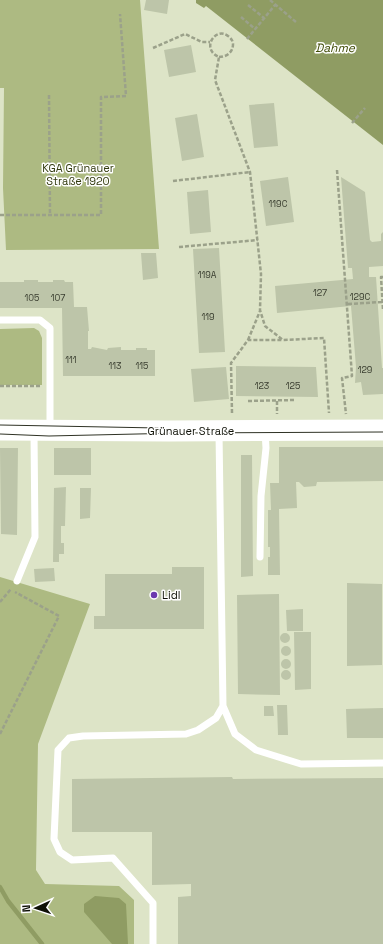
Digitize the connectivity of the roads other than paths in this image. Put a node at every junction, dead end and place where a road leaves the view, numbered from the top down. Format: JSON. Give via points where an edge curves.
{"nodes":[{"id":1,"x":0,"y":320,"type":"edge"},
{"id":2,"x":271,"y":423,"type":"junction"},
{"id":3,"x":0,"y":430,"type":"edge"},
{"id":4,"x":383,"y":430,"type":"edge"},
{"id":5,"x":42,"y":431,"type":"junction"},
{"id":6,"x":219,"y":431,"type":"junction"},
{"id":7,"x":260,"y":557,"type":"dead end"},
{"id":8,"x":17,"y":581,"type":"road end"},
{"id":9,"x":223,"y":706,"type":"junction"},
{"id":10,"x":383,"y":763,"type":"edge"},
{"id":11,"x":153,"y":944,"type":"edge"}],
"edges":[{"from":1,"to":5,"type":"lane","via":[[40,320],[50,328],[50,386]]},
{"from":2,"to":4,"type":"main road","name":"Grünauer Straße"},
{"from":2,"to":6,"type":"main road","name":"Grünauer Straße"},
{"from":2,"to":7,"type":"lane","via":[[261,496]]},
{"from":3,"to":5,"type":"main road","name":"Grünauer Straße"},
{"from":5,"to":6,"type":"main road","name":"Grünauer Straße"},
{"from":5,"to":8,"type":"lane","via":[[35,537]]},
{"from":6,"to":9,"type":"lane"},
{"from":9,"to":10,"type":"lane","via":[[235,734],[256,750],[301,764]]},
{"from":9,"to":11,"type":"lane","via":[[216,718],[198,730],[186,734],[83,736],[68,738],[58,750],[54,839],[60,852],[72,860],[113,858],[153,903]]}]}
